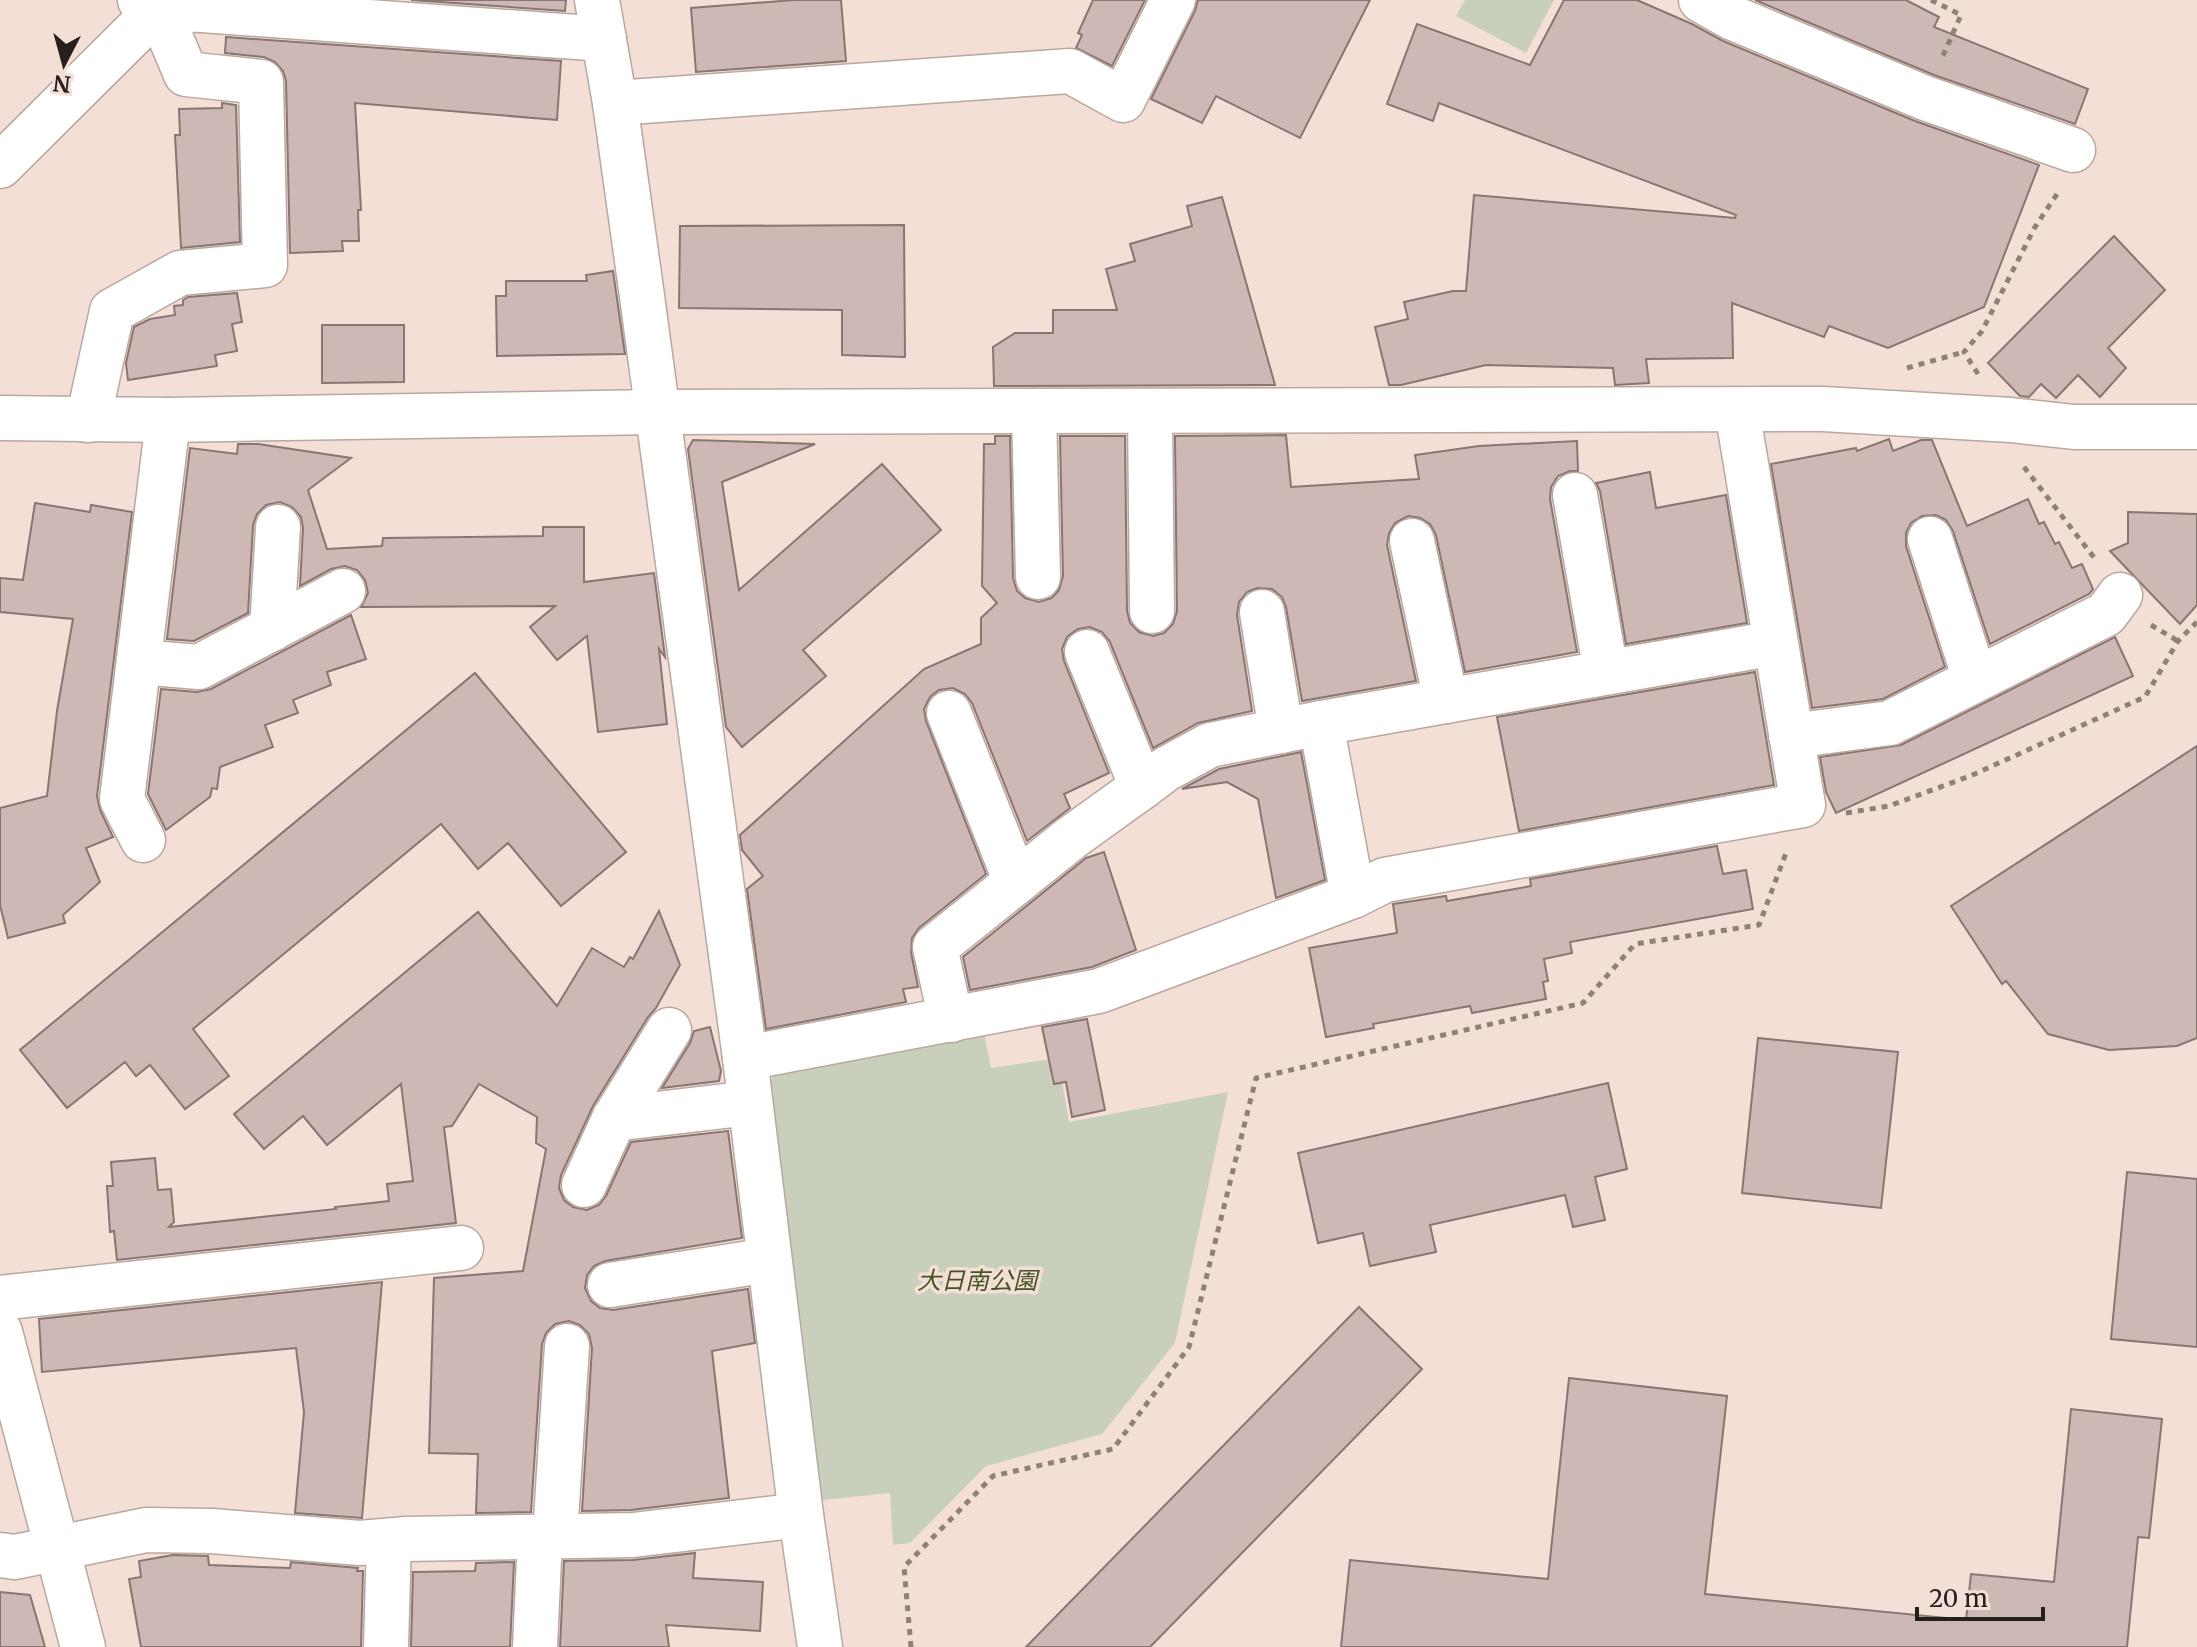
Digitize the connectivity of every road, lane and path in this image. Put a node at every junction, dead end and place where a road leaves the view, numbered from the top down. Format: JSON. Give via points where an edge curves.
{"nodes":[{"id":1,"x":1173,"y":0,"type":"edge"},
{"id":2,"x":1701,"y":0,"type":"edge"},
{"id":3,"x":1931,"y":0,"type":"edge"},
{"id":4,"x":158,"y":8,"type":"edge"},
{"id":5,"x":600,"y":19,"type":"edge"},
{"id":6,"x":1925,"y":98,"type":"junction"},
{"id":7,"x":615,"y":103,"type":"junction"},
{"id":8,"x":2073,"y":150,"type":"joint"},
{"id":9,"x":0,"y":166,"type":"edge"},
{"id":10,"x":1737,"y":410,"type":"junction"},
{"id":11,"x":1034,"y":411,"type":"junction"},
{"id":12,"x":1150,"y":411,"type":"junction"},
{"id":13,"x":656,"y":412,"type":"junction"},
{"id":14,"x":0,"y":418,"type":"edge"},
{"id":15,"x":2001,"y":419,"type":"junction"},
{"id":16,"x":88,"y":420,"type":"junction"},
{"id":17,"x":168,"y":420,"type":"junction"},
{"id":18,"x":2197,"y":427,"type":"edge"},
{"id":19,"x":1575,"y":495,"type":"dead end"},
{"id":20,"x":278,"y":527,"type":"dead end"},
{"id":21,"x":1930,"y":539,"type":"dead end"},
{"id":22,"x":1412,"y":541,"type":"dead end"},
{"id":23,"x":1038,"y":577,"type":"dead end"},
{"id":24,"x":343,"y":591,"type":"dead end"},
{"id":25,"x":2120,"y":595,"type":"junction"},
{"id":26,"x":1152,"y":611,"type":"dead end"},
{"id":27,"x":1262,"y":612,"type":"dead end"},
{"id":28,"x":2197,"y":622,"type":"edge"},
{"id":29,"x":272,"y":629,"type":"junction"},
{"id":30,"x":2178,"y":641,"type":"junction"},
{"id":31,"x":1775,"y":643,"type":"junction"},
{"id":32,"x":1087,"y":652,"type":"dead end"},
{"id":33,"x":139,"y":662,"type":"junction"},
{"id":34,"x":1606,"y":672,"type":"junction"},
{"id":35,"x":1975,"y":679,"type":"junction"},
{"id":36,"x":1446,"y":701,"type":"junction"},
{"id":37,"x":949,"y":713,"type":"dead end"},
{"id":38,"x":1301,"y":727,"type":"junction"},
{"id":39,"x":1791,"y":736,"type":"junction"},
{"id":40,"x":1142,"y":787,"type":"junction"},
{"id":41,"x":1823,"y":809,"type":"junction"},
{"id":42,"x":143,"y":840,"type":"dead end"},
{"id":43,"x":1016,"y":882,"type":"junction"},
{"id":44,"x":1353,"y":896,"type":"junction"},
{"id":45,"x":951,"y":1020,"type":"junction"},
{"id":46,"x":669,"y":1030,"type":"dead end"},
{"id":47,"x":745,"y":1058,"type":"junction"},
{"id":48,"x":750,"y":1103,"type":"junction"},
{"id":49,"x":614,"y":1119,"type":"junction"},
{"id":50,"x":584,"y":1185,"type":"dead end"},
{"id":51,"x":461,"y":1248,"type":"dead end"},
{"id":52,"x":769,"y":1260,"type":"junction"},
{"id":53,"x":610,"y":1285,"type":"dead end"},
{"id":54,"x":0,"y":1298,"type":"edge"},
{"id":55,"x":0,"y":1332,"type":"edge"},
{"id":56,"x":567,"y":1346,"type":"dead end"},
{"id":57,"x":801,"y":1515,"type":"junction"},
{"id":58,"x":547,"y":1537,"type":"junction"},
{"id":59,"x":389,"y":1541,"type":"junction"},
{"id":60,"x":57,"y":1548,"type":"junction"},
{"id":61,"x":0,"y":1555,"type":"edge"},
{"id":62,"x":83,"y":1647,"type":"edge"},
{"id":63,"x":386,"y":1647,"type":"edge"},
{"id":64,"x":535,"y":1647,"type":"edge"},
{"id":65,"x":820,"y":1647,"type":"edge"},
{"id":66,"x":911,"y":1647,"type":"edge"}],
"edges":[{"from":1,"to":7,"type":"street","via":[[1123,100],[1070,71]]},
{"from":2,"to":6,"type":"street"},
{"from":3,"to":6,"type":"path","via":[[1961,15]]},
{"from":4,"to":5,"type":"street"},
{"from":4,"to":9,"type":"street"},
{"from":4,"to":16,"type":"street","via":[[186,74],[261,82],[265,265],[180,273],[112,311]]},
{"from":5,"to":7,"type":"street"},
{"from":6,"to":8,"type":"street"},
{"from":7,"to":13,"type":"street"},
{"from":8,"to":15,"type":"path","via":[[2063,185],[2035,227],[1982,331],[1964,352]]},
{"from":10,"to":12,"type":"street"},
{"from":10,"to":15,"type":"street"},
{"from":10,"to":31,"type":"street"},
{"from":11,"to":12,"type":"street"},
{"from":11,"to":13,"type":"street"},
{"from":11,"to":23,"type":"street"},
{"from":12,"to":26,"type":"street"},
{"from":13,"to":17,"type":"street"},
{"from":13,"to":47,"type":"street"},
{"from":14,"to":16,"type":"street"},
{"from":15,"to":18,"type":"street","via":[[2074,427]]},
{"from":15,"to":25,"type":"path","via":[[2008,446]]},
{"from":16,"to":17,"type":"street"},
{"from":17,"to":33,"type":"street"},
{"from":19,"to":34,"type":"street"},
{"from":20,"to":29,"type":"street"},
{"from":21,"to":35,"type":"street"},
{"from":22,"to":36,"type":"street"},
{"from":24,"to":29,"type":"street"},
{"from":25,"to":30,"type":"path","via":[[2145,622]]},
{"from":25,"to":35,"type":"street","via":[[2106,614]]},
{"from":27,"to":38,"type":"street"},
{"from":28,"to":30,"type":"path"},
{"from":29,"to":33,"type":"street","via":[[199,667]]},
{"from":30,"to":41,"type":"path","via":[[2145,697],[1970,776],[1889,806]]},
{"from":31,"to":34,"type":"street"},
{"from":31,"to":39,"type":"street"},
{"from":32,"to":40,"type":"street"},
{"from":33,"to":42,"type":"street","via":[[122,799]]},
{"from":34,"to":36,"type":"street"},
{"from":35,"to":39,"type":"street","via":[[1890,723]]},
{"from":36,"to":38,"type":"street"},
{"from":37,"to":43,"type":"street"},
{"from":38,"to":40,"type":"street","via":[[1210,745]]},
{"from":38,"to":44,"type":"street"},
{"from":39,"to":41,"type":"street"},
{"from":40,"to":43,"type":"street"},
{"from":41,"to":44,"type":"street","via":[[1385,880]]},
{"from":41,"to":66,"type":"path","via":[[1759,925],[1635,944],[1583,1003],[1256,1078],[1189,1347],[1113,1449],[993,1476],[904,1567]]},
{"from":43,"to":45,"type":"street","via":[[935,947]]},
{"from":44,"to":45,"type":"street","via":[[1099,991]]},
{"from":45,"to":47,"type":"street"},
{"from":46,"to":49,"type":"street"},
{"from":47,"to":48,"type":"street"},
{"from":48,"to":49,"type":"street"},
{"from":48,"to":52,"type":"street"},
{"from":49,"to":50,"type":"street"},
{"from":51,"to":54,"type":"street"},
{"from":52,"to":53,"type":"street"},
{"from":52,"to":57,"type":"street"},
{"from":55,"to":60,"type":"street"},
{"from":56,"to":58,"type":"street"},
{"from":57,"to":58,"type":"street","via":[[633,1535]]},
{"from":57,"to":65,"type":"street"},
{"from":58,"to":59,"type":"street"},
{"from":58,"to":64,"type":"street"},
{"from":59,"to":60,"type":"street","via":[[146,1530]]},
{"from":59,"to":63,"type":"street"},
{"from":60,"to":61,"type":"street"},
{"from":60,"to":62,"type":"street"}]}
